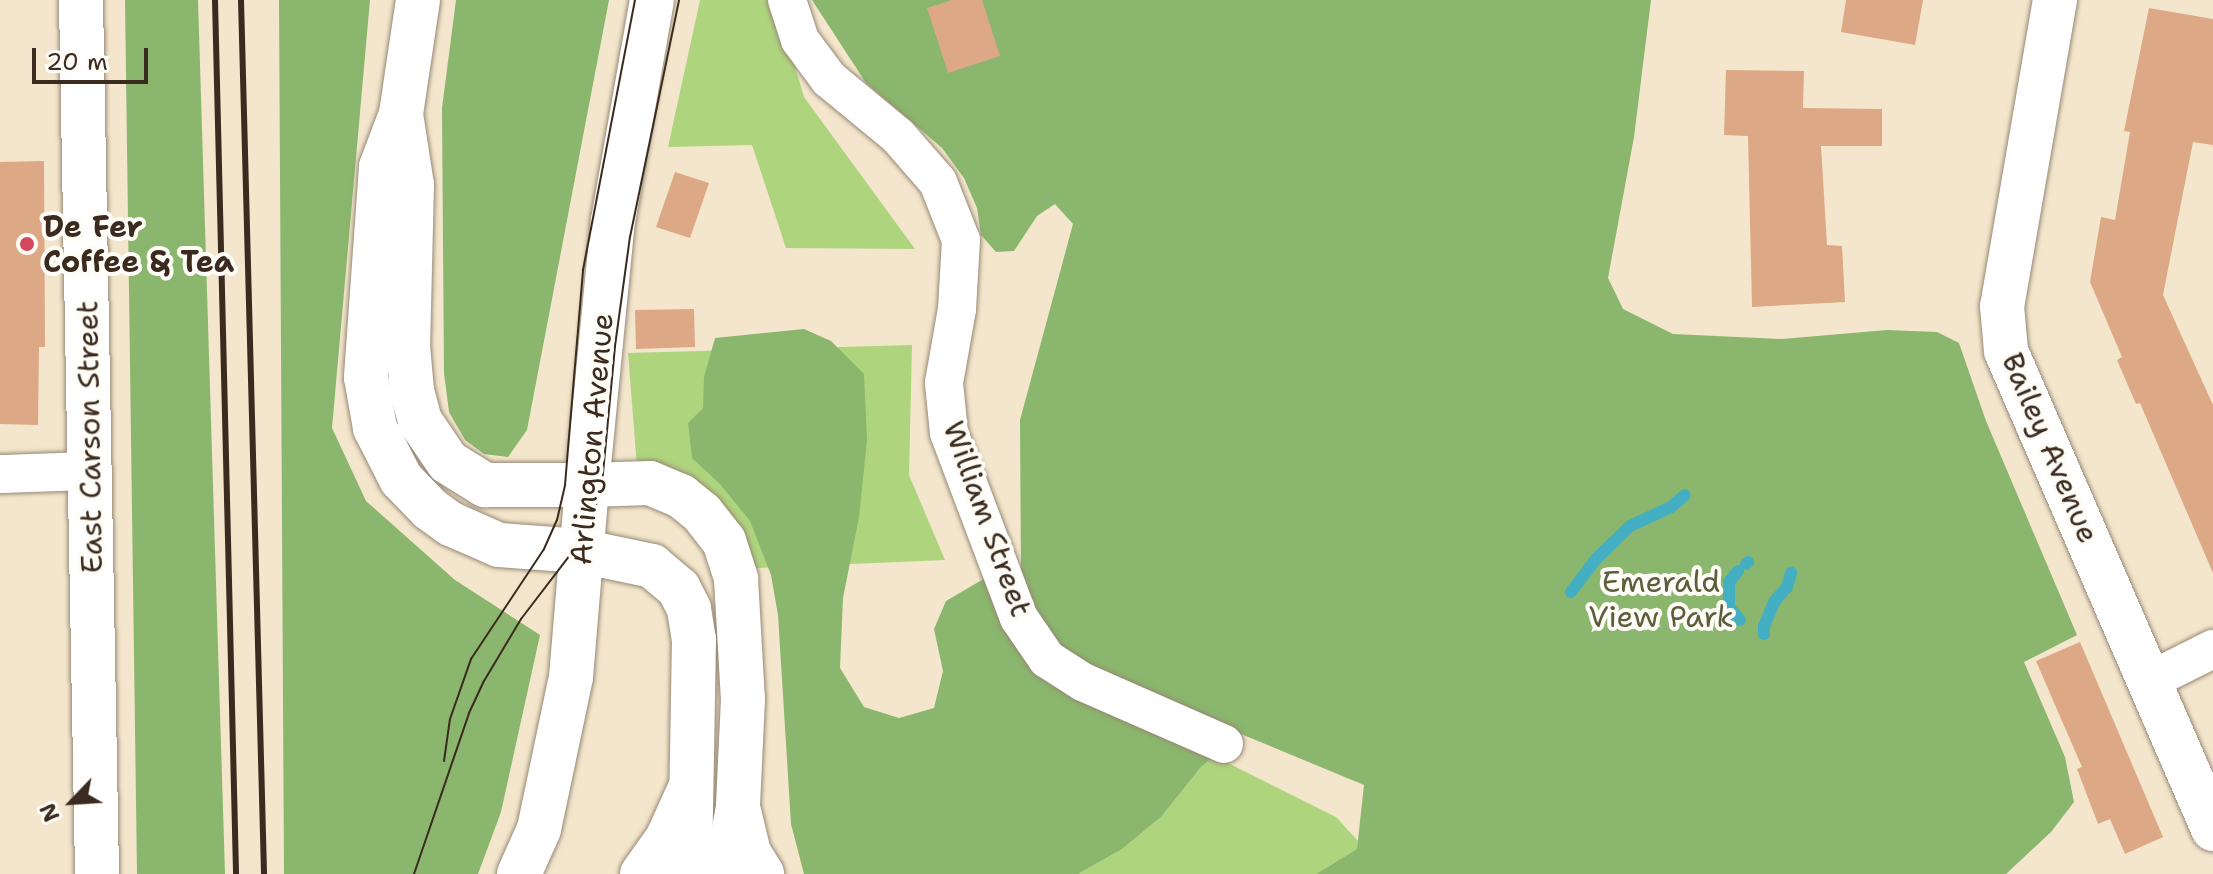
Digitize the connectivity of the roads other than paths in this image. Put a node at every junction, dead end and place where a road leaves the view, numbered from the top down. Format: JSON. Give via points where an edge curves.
{"nodes":[{"id":1,"x":81,"y":0,"type":"edge"},
{"id":2,"x":418,"y":0,"type":"edge"},
{"id":3,"x":652,"y":0,"type":"edge"},
{"id":4,"x":787,"y":0,"type":"edge"},
{"id":5,"x":2055,"y":0,"type":"edge"},
{"id":6,"x":401,"y":114,"type":"junction"},
{"id":7,"x":91,"y":471,"type":"junction"},
{"id":8,"x":0,"y":474,"type":"edge"},
{"id":9,"x":587,"y":485,"type":"junction"},
{"id":10,"x":581,"y":551,"type":"junction"},
{"id":11,"x":2213,"y":649,"type":"edge"},
{"id":12,"x":2149,"y":681,"type":"junction"},
{"id":13,"x":1224,"y":744,"type":"dead end"},
{"id":14,"x":691,"y":786,"type":"junction"},
{"id":15,"x":738,"y":807,"type":"junction"},
{"id":16,"x":2213,"y":829,"type":"edge"},
{"id":17,"x":97,"y":874,"type":"edge"},
{"id":18,"x":519,"y":874,"type":"edge"},
{"id":19,"x":642,"y":874,"type":"edge"},
{"id":20,"x":690,"y":874,"type":"edge"},
{"id":21,"x":726,"y":874,"type":"edge"},
{"id":22,"x":762,"y":874,"type":"edge"}],
"edges":[{"from":1,"to":7,"type":"main road","name":"East Carson Street"},
{"from":2,"to":6,"type":"main road"},
{"from":3,"to":9,"type":"main road","name":"Arlington Avenue","via":[[613,221]]},
{"from":4,"to":13,"type":"street","name":"William Street","via":[[800,40],[829,79],[898,136],[938,182],[961,240],[957,309],[944,383],[949,433],[1019,618],[1047,659],[1083,682]]},
{"from":5,"to":12,"type":"main road","name":"Bailey Avenue","via":[[2002,306],[2006,351]]},
{"from":6,"to":9,"type":"main road","via":[[412,185],[408,346],[420,421],[437,450],[472,479],[498,487]]},
{"from":6,"to":10,"type":"main road","via":[[381,167],[374,250],[366,377],[375,428],[401,479],[430,509],[467,532],[499,545]]},
{"from":7,"to":8,"type":"street"},
{"from":7,"to":17,"type":"main road","name":"East Carson Street"},
{"from":9,"to":10,"type":"main road","name":"Arlington Avenue"},
{"from":9,"to":15,"type":"main road","via":[[662,486],[692,504],[724,541],[741,616]]},
{"from":10,"to":14,"type":"main road","via":[[652,566],[685,598],[694,623]]},
{"from":10,"to":18,"type":"main road","name":"Arlington Avenue","via":[[571,677],[539,829]]},
{"from":11,"to":12,"type":"street"},
{"from":12,"to":16,"type":"main road","name":"Bailey Avenue"},
{"from":14,"to":19,"type":"main road","via":[[667,839]]},
{"from":14,"to":20,"type":"main road"},
{"from":15,"to":21,"type":"main road"},
{"from":15,"to":22,"type":"main road","via":[[749,853]]}]}
